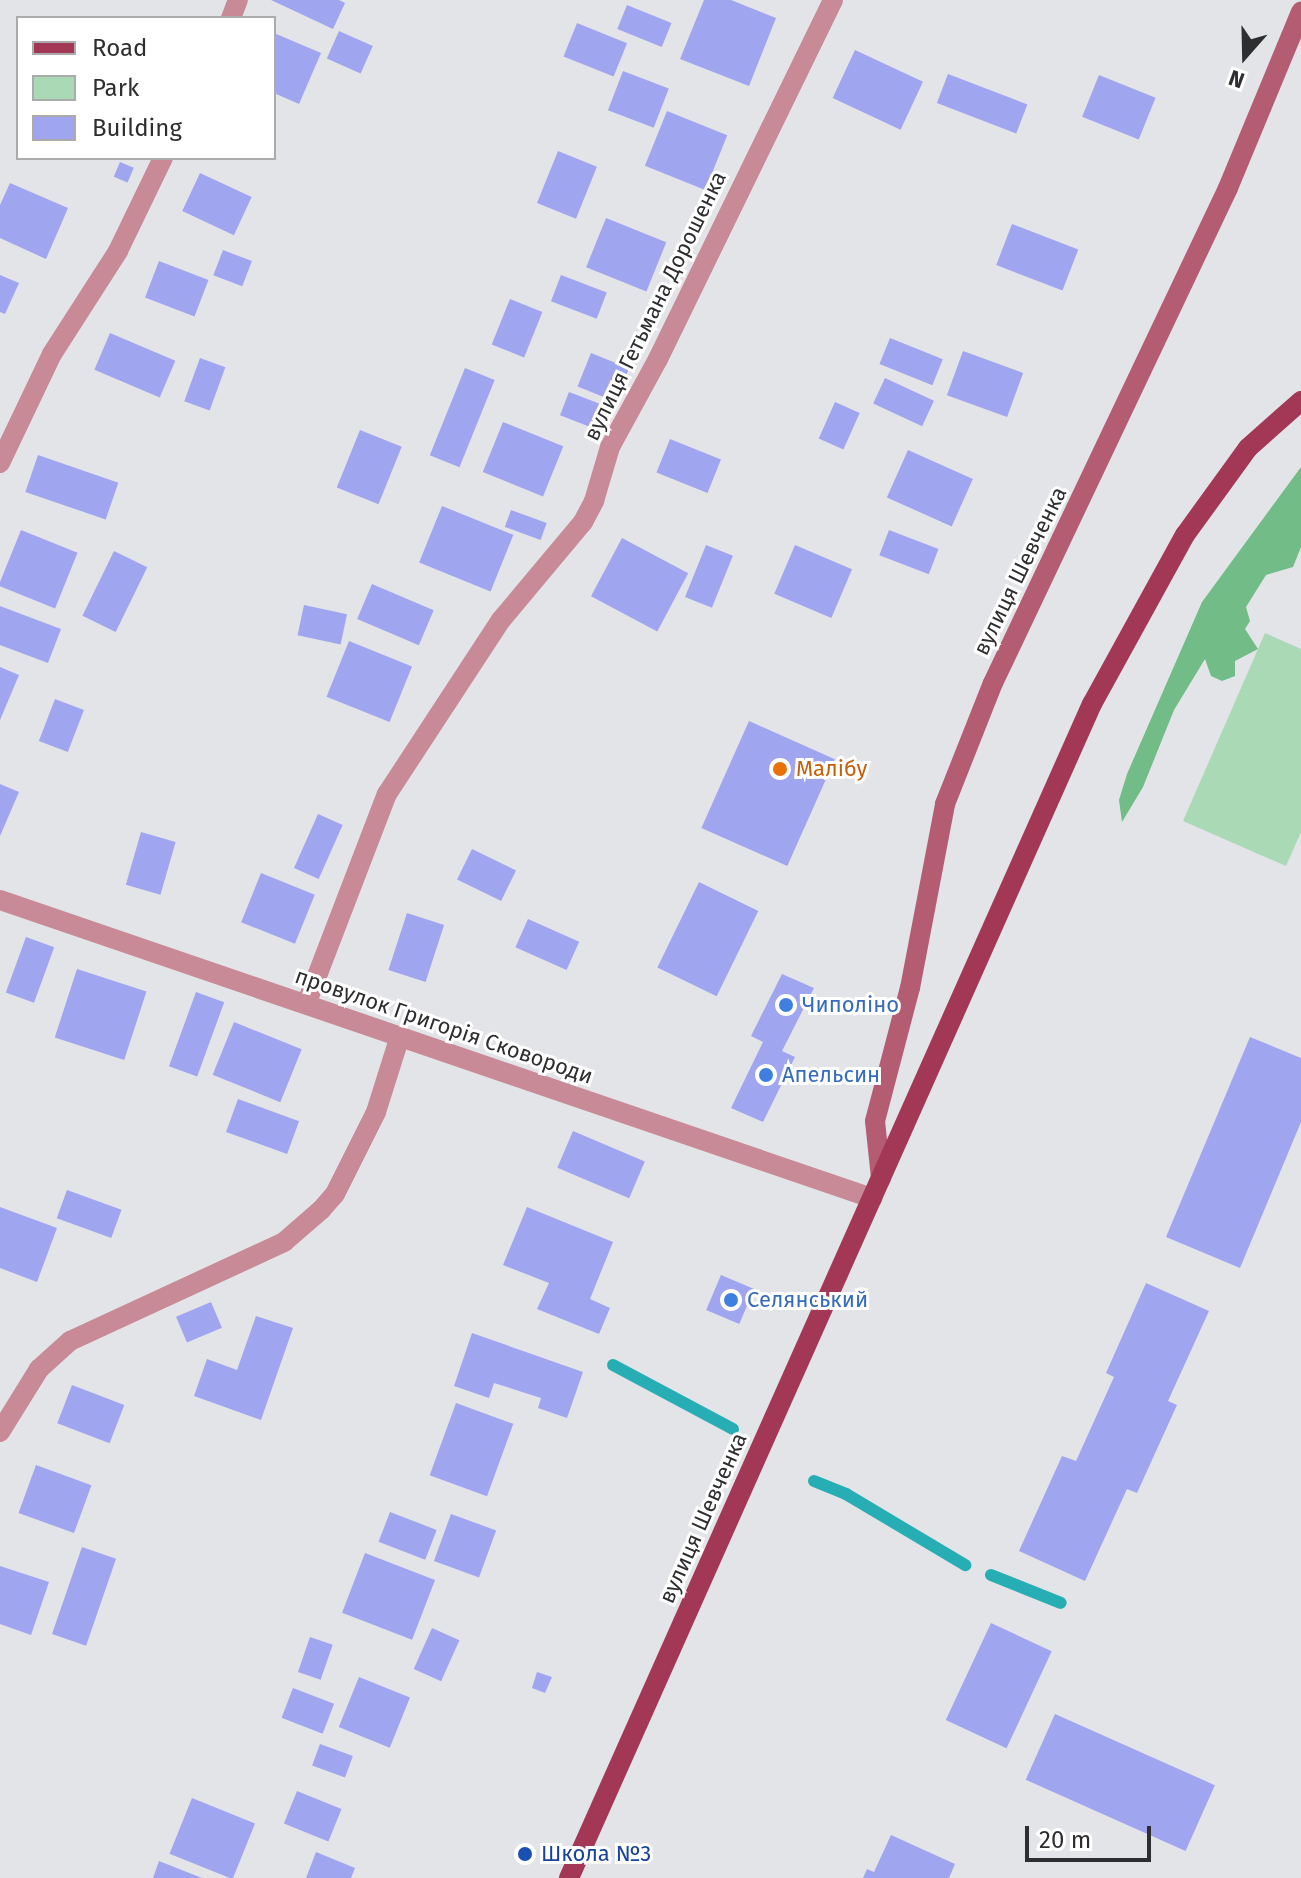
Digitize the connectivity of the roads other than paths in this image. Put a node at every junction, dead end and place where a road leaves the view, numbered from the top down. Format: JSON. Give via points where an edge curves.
{"nodes":[{"id":1,"x":833,"y":0,"type":"edge"},
{"id":2,"x":1301,"y":12,"type":"edge"},
{"id":3,"x":162,"y":160,"type":"edge"},
{"id":4,"x":1301,"y":401,"type":"edge"},
{"id":5,"x":0,"y":463,"type":"edge"},
{"id":6,"x":0,"y":900,"type":"edge"},
{"id":7,"x":307,"y":1002,"type":"junction"},
{"id":8,"x":399,"y":1039,"type":"junction"},
{"id":9,"x":881,"y":1178,"type":"junction"},
{"id":10,"x":872,"y":1198,"type":"junction"},
{"id":11,"x":0,"y":1432,"type":"edge"},
{"id":12,"x":569,"y":1878,"type":"edge"}],
"edges":[{"from":1,"to":7,"type":"street","name":"вулиця Гетьмана Дорошенка","via":[[610,447],[583,522],[501,620],[387,794]]},
{"from":2,"to":9,"type":"main road","name":"вулиця Шевченка","via":[[1228,188],[993,683],[945,804],[910,988],[875,1121]]},
{"from":3,"to":5,"type":"street","via":[[118,251],[40,376]]},
{"from":4,"to":9,"type":"main road","name":"вулиця Шевченка","via":[[1248,448],[1185,535],[1092,704]]},
{"from":6,"to":7,"type":"street","name":"провулок Григорія Сковороди"},
{"from":7,"to":8,"type":"street","name":"провулок Григорія Сковороди"},
{"from":8,"to":10,"type":"street","name":"провулок Григорія Сковороди"},
{"from":8,"to":11,"type":"street","via":[[376,1112],[335,1194],[321,1210],[284,1242],[70,1341],[39,1369]]},
{"from":9,"to":10,"type":"main road","name":"вулиця Шевченка"},
{"from":10,"to":12,"type":"main road","name":"вулиця Шевченка"}]}
